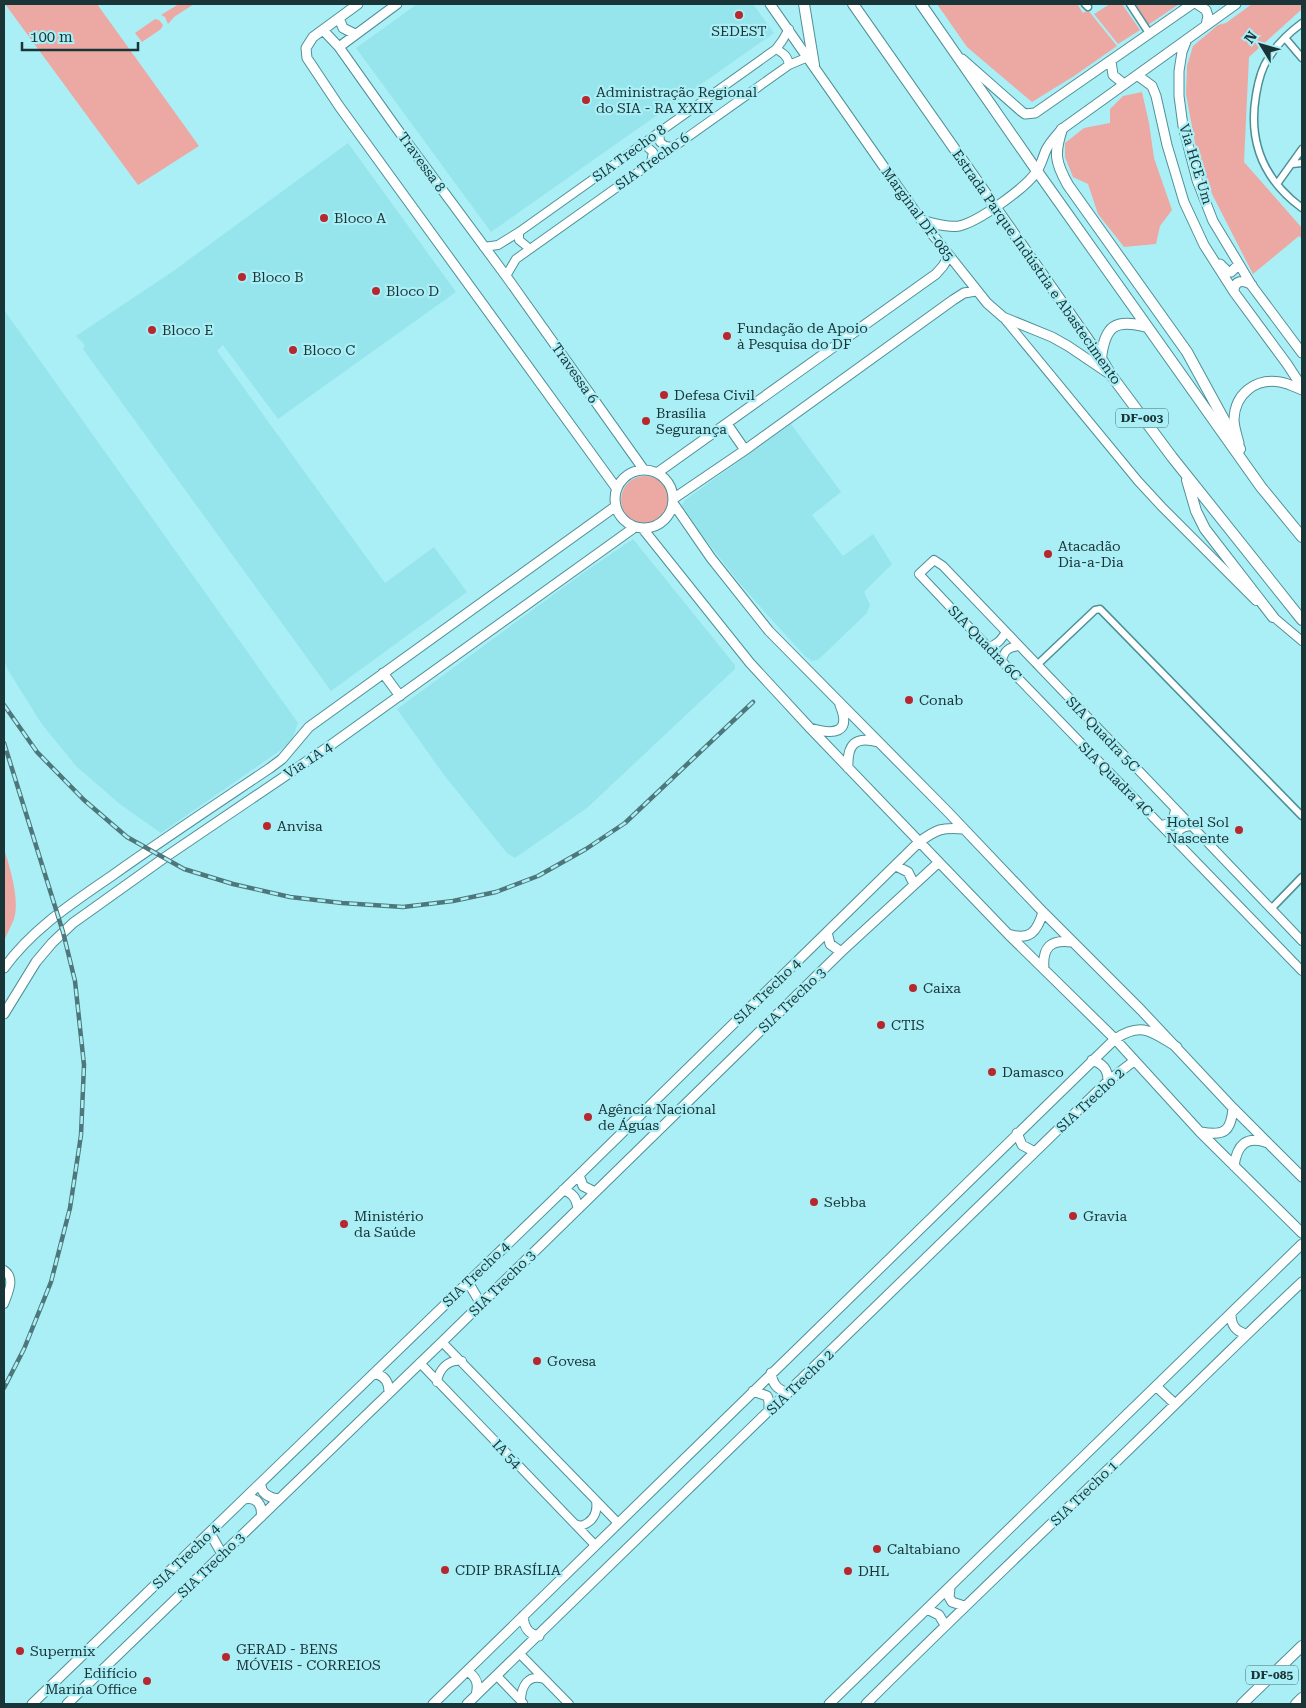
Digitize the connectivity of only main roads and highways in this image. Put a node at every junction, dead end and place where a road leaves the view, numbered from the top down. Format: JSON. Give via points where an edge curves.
{"nodes":[{"id":1,"x":358,"y":4,"type":"edge"},
{"id":2,"x":397,"y":4,"type":"edge"},
{"id":3,"x":770,"y":4,"type":"edge"},
{"id":4,"x":804,"y":4,"type":"edge"},
{"id":5,"x":853,"y":4,"type":"edge"},
{"id":6,"x":921,"y":4,"type":"edge"},
{"id":7,"x":1192,"y":4,"type":"edge"},
{"id":8,"x":1197,"y":4,"type":"edge"},
{"id":9,"x":1236,"y":4,"type":"edge"},
{"id":10,"x":339,"y":18,"type":"junction"},
{"id":11,"x":1206,"y":25,"type":"junction"},
{"id":12,"x":323,"y":30,"type":"junction"},
{"id":13,"x":355,"y":34,"type":"junction"},
{"id":14,"x":1187,"y":38,"type":"junction"},
{"id":15,"x":339,"y":47,"type":"junction"},
{"id":16,"x":952,"y":50,"type":"junction"},
{"id":17,"x":811,"y":61,"type":"junction"},
{"id":18,"x":1111,"y":61,"type":"junction"},
{"id":19,"x":1137,"y":74,"type":"junction"},
{"id":20,"x":1124,"y":84,"type":"junction"},
{"id":21,"x":1062,"y":129,"type":"junction"},
{"id":22,"x":1037,"y":171,"type":"junction"},
{"id":23,"x":995,"y":207,"type":"junction"},
{"id":24,"x":921,"y":220,"type":"junction"},
{"id":25,"x":1204,"y":244,"type":"junction"},
{"id":26,"x":949,"y":256,"type":"junction"},
{"id":27,"x":1239,"y":264,"type":"junction"},
{"id":28,"x":506,"y":276,"type":"joint"},
{"id":29,"x":1252,"y":286,"type":"junction"},
{"id":30,"x":976,"y":291,"type":"junction"},
{"id":31,"x":1234,"y":292,"type":"junction"},
{"id":32,"x":1147,"y":327,"type":"junction"},
{"id":33,"x":1301,"y":348,"type":"edge"},
{"id":34,"x":1101,"y":358,"type":"junction"},
{"id":35,"x":1111,"y":375,"type":"junction"},
{"id":36,"x":1302,"y":388,"type":"edge"},
{"id":37,"x":727,"y":424,"type":"junction"},
{"id":38,"x":1240,"y":448,"type":"junction"},
{"id":39,"x":745,"y":450,"type":"junction"},
{"id":40,"x":644,"y":470,"type":"junction"},
{"id":41,"x":657,"y":473,"type":"junction"},
{"id":42,"x":1185,"y":474,"type":"junction"},
{"id":43,"x":1261,"y":487,"type":"junction"},
{"id":44,"x":617,"y":489,"type":"junction"},
{"id":45,"x":673,"y":501,"type":"junction"},
{"id":46,"x":616,"y":506,"type":"junction"},
{"id":47,"x":639,"y":528,"type":"junction"},
{"id":48,"x":1302,"y":537,"type":"edge"},
{"id":49,"x":1273,"y":617,"type":"road end"},
{"id":50,"x":1302,"y":620,"type":"edge"},
{"id":51,"x":383,"y":673,"type":"junction"},
{"id":52,"x":400,"y":696,"type":"junction"},
{"id":53,"x":839,"y":701,"type":"junction"},
{"id":54,"x":810,"y":728,"type":"junction"},
{"id":55,"x":878,"y":742,"type":"junction"},
{"id":56,"x":848,"y":768,"type":"junction"},
{"id":57,"x":964,"y":829,"type":"junction"},
{"id":58,"x":919,"y":842,"type":"junction"},
{"id":59,"x":939,"y":862,"type":"junction"},
{"id":60,"x":896,"y":866,"type":"junction"},
{"id":61,"x":914,"y":884,"type":"junction"},
{"id":62,"x":1043,"y":912,"type":"junction"},
{"id":63,"x":827,"y":932,"type":"junction"},
{"id":64,"x":1008,"y":934,"type":"junction"},
{"id":65,"x":1072,"y":942,"type":"junction"},
{"id":66,"x":842,"y":952,"type":"junction"},
{"id":67,"x":4,"y":968,"type":"edge"},
{"id":68,"x":1044,"y":969,"type":"junction"},
{"id":69,"x":4,"y":1014,"type":"edge"},
{"id":70,"x":1115,"y":1039,"type":"junction"},
{"id":71,"x":1177,"y":1047,"type":"junction"},
{"id":72,"x":1092,"y":1060,"type":"junction"},
{"id":73,"x":1134,"y":1061,"type":"junction"},
{"id":74,"x":1108,"y":1081,"type":"junction"},
{"id":75,"x":1233,"y":1108,"type":"junction"},
{"id":76,"x":1200,"y":1132,"type":"junction"},
{"id":77,"x":1017,"y":1133,"type":"junction"},
{"id":78,"x":1268,"y":1143,"type":"junction"},
{"id":79,"x":1035,"y":1152,"type":"junction"},
{"id":80,"x":1234,"y":1166,"type":"junction"},
{"id":81,"x":579,"y":1175,"type":"junction"},
{"id":82,"x":1302,"y":1177,"type":"edge"},
{"id":83,"x":563,"y":1190,"type":"junction"},
{"id":84,"x":595,"y":1192,"type":"junction"},
{"id":85,"x":578,"y":1208,"type":"junction"},
{"id":86,"x":1302,"y":1234,"type":"edge"},
{"id":87,"x":1302,"y":1244,"type":"edge"},
{"id":88,"x":468,"y":1282,"type":"junction"},
{"id":89,"x":1302,"y":1282,"type":"edge"},
{"id":90,"x":481,"y":1304,"type":"junction"},
{"id":91,"x":1231,"y":1314,"type":"junction"},
{"id":92,"x":1246,"y":1334,"type":"junction"},
{"id":93,"x":771,"y":1373,"type":"junction"},
{"id":94,"x":372,"y":1375,"type":"junction"},
{"id":95,"x":1157,"y":1387,"type":"junction"},
{"id":96,"x":753,"y":1390,"type":"junction"},
{"id":97,"x":389,"y":1392,"type":"junction"},
{"id":98,"x":788,"y":1393,"type":"junction"},
{"id":99,"x":1175,"y":1404,"type":"junction"},
{"id":100,"x":769,"y":1411,"type":"junction"},
{"id":101,"x":261,"y":1483,"type":"junction"},
{"id":102,"x":245,"y":1498,"type":"junction"},
{"id":103,"x":279,"y":1499,"type":"junction"},
{"id":104,"x":260,"y":1517,"type":"junction"},
{"id":105,"x":210,"y":1533,"type":"junction"},
{"id":106,"x":222,"y":1554,"type":"junction"},
{"id":107,"x":950,"y":1588,"type":"junction"},
{"id":108,"x":964,"y":1606,"type":"junction"},
{"id":109,"x":927,"y":1609,"type":"junction"},
{"id":110,"x":523,"y":1616,"type":"junction"},
{"id":111,"x":945,"y":1625,"type":"junction"},
{"id":112,"x":539,"y":1636,"type":"junction"},
{"id":113,"x":1302,"y":1646,"type":"edge"},
{"id":114,"x":467,"y":1672,"type":"junction"},
{"id":115,"x":476,"y":1696,"type":"junction"},
{"id":116,"x":1302,"y":1698,"type":"edge"},
{"id":117,"x":32,"y":1704,"type":"edge"},
{"id":118,"x":67,"y":1704,"type":"edge"},
{"id":119,"x":433,"y":1704,"type":"edge"},
{"id":120,"x":467,"y":1704,"type":"edge"},
{"id":121,"x":829,"y":1704,"type":"edge"},
{"id":122,"x":866,"y":1704,"type":"edge"},
{"id":123,"x":1242,"y":1704,"type":"edge"},
{"id":124,"x":1296,"y":1704,"type":"edge"}],
"edges":[{"from":1,"to":10,"type":"main road"},
{"from":2,"to":13,"type":"main road"},
{"from":3,"to":17,"type":"main road","name":"Marginal DF-085"},
{"from":4,"to":17,"type":"highway"},
{"from":5,"to":23,"type":"highway","name":"Estrada Parque Indústria e Abastecimento","number":"DF-003"},
{"from":6,"to":16,"type":"highway"},
{"from":7,"to":18,"type":"main road"},
{"from":8,"to":11,"type":"main road","via":[[1206,10]]},
{"from":9,"to":11,"type":"main road"},
{"from":10,"to":12,"type":"main road"},
{"from":10,"to":13,"type":"main road","via":[[343,28]]},
{"from":11,"to":14,"type":"main road"},
{"from":12,"to":15,"type":"main road","name":"Travessa 8"},
{"from":12,"to":44,"type":"main road","via":[[310,40],[306,48],[310,63]]},
{"from":13,"to":15,"type":"main road"},
{"from":14,"to":19,"type":"main road"},
{"from":14,"to":27,"type":"main road","name":"Via HCE Um","via":[[1179,71],[1183,126],[1197,180],[1213,221]]},
{"from":15,"to":28,"type":"main road","name":"Travessa 8"},
{"from":16,"to":18,"type":"main road","via":[[1021,111],[1030,114]]},
{"from":16,"to":22,"type":"highway"},
{"from":17,"to":24,"type":"main road","name":"Marginal DF-085"},
{"from":18,"to":20,"type":"main road","via":[[1113,75]]},
{"from":19,"to":20,"type":"main road"},
{"from":19,"to":25,"type":"main road","via":[[1152,86],[1156,96],[1184,202]]},
{"from":20,"to":21,"type":"main road"},
{"from":21,"to":22,"type":"main road","via":[[1049,145]]},
{"from":21,"to":38,"type":"highway","via":[[1056,147],[1059,170],[1187,352]]},
{"from":22,"to":23,"type":"main road"},
{"from":22,"to":32,"type":"highway"},
{"from":23,"to":24,"type":"main road","via":[[958,226]]},
{"from":23,"to":34,"type":"highway","name":"Estrada Parque Indústria e Abastecimento","number":"DF-003"},
{"from":24,"to":26,"type":"main road","name":"Marginal DF-085"},
{"from":25,"to":27,"type":"main road","via":[[1228,272]]},
{"from":25,"to":31,"type":"main road"},
{"from":26,"to":30,"type":"main road","name":"Marginal DF-085"},
{"from":26,"to":37,"type":"main road","via":[[936,274]]},
{"from":27,"to":29,"type":"main road","name":"Via HCE Um"},
{"from":28,"to":40,"type":"main road","name":"Travessa 6"},
{"from":29,"to":31,"type":"main road","via":[[1241,281],[1236,284]]},
{"from":29,"to":33,"type":"main road","name":"Via HCE Um"},
{"from":30,"to":35,"type":"main road","name":"Marginal DF-085","via":[[1003,317],[1052,337]]},
{"from":30,"to":39,"type":"main road","via":[[964,293],[953,300]]},
{"from":31,"to":36,"type":"main road"},
{"from":32,"to":34,"type":"highway","via":[[1125,323],[1115,326],[1107,333]]},
{"from":32,"to":43,"type":"highway"},
{"from":34,"to":35,"type":"highway","name":"Estrada Parque Indústria e Abastecimento","number":"DF-003"},
{"from":35,"to":42,"type":"highway","name":"Estrada Parque Indústria e Abastecimento","number":"DF-003"},
{"from":36,"to":38,"type":"main road","via":[[1267,381],[1247,390],[1241,396],[1234,421]]},
{"from":37,"to":39,"type":"main road"},
{"from":37,"to":41,"type":"main road"},
{"from":38,"to":43,"type":"highway"},
{"from":39,"to":45,"type":"main road"},
{"from":40,"to":41,"type":"main road"},
{"from":40,"to":44,"type":"main road","via":[[628,475]]},
{"from":41,"to":45,"type":"main road","via":[[669,484]]},
{"from":42,"to":49,"type":"highway","via":[[1205,529]]},
{"from":42,"to":50,"type":"highway","name":"Estrada Parque Indústria e Abastecimento","number":"DF-003"},
{"from":43,"to":48,"type":"highway"},
{"from":44,"to":46,"type":"main road"},
{"from":45,"to":47,"type":"main road","via":[[663,522],[654,527]]},
{"from":45,"to":53,"type":"main road","via":[[711,558],[769,631]]},
{"from":46,"to":47,"type":"main road","via":[[626,522]]},
{"from":46,"to":51,"type":"main road","name":"Via 1A 4"},
{"from":47,"to":52,"type":"main road","name":"Via 1A 4"},
{"from":47,"to":54,"type":"main road","via":[[750,663]]},
{"from":51,"to":52,"type":"main road"},
{"from":51,"to":67,"type":"main road","name":"Via 1A 4","via":[[309,727],[282,759],[49,920]]},
{"from":52,"to":69,"type":"main road","name":"Via 1A 4","via":[[73,923],[36,962]]},
{"from":53,"to":54,"type":"main road","via":[[844,714],[842,727],[828,733]]},
{"from":53,"to":55,"type":"main road"},
{"from":54,"to":56,"type":"main road"},
{"from":55,"to":56,"type":"main road","via":[[863,739],[852,745],[848,751]]},
{"from":55,"to":57,"type":"main road"},
{"from":56,"to":58,"type":"main road"},
{"from":57,"to":58,"type":"main road","name":"SIA Trecho 4","via":[[942,828]]},
{"from":57,"to":62,"type":"main road"},
{"from":58,"to":59,"type":"main road"},
{"from":58,"to":60,"type":"main road","name":"SIA Trecho 4"},
{"from":59,"to":61,"type":"main road","name":"SIA Trecho 3"},
{"from":59,"to":64,"type":"main road"},
{"from":60,"to":61,"type":"main road","via":[[908,872]]},
{"from":60,"to":63,"type":"main road","name":"SIA Trecho 4"},
{"from":61,"to":66,"type":"main road","name":"SIA Trecho 3"},
{"from":62,"to":64,"type":"main road","via":[[1030,935]]},
{"from":62,"to":65,"type":"main road"},
{"from":63,"to":66,"type":"main road","via":[[830,944]]},
{"from":63,"to":81,"type":"main road","name":"SIA Trecho 4"},
{"from":64,"to":68,"type":"main road"},
{"from":65,"to":68,"type":"main road","via":[[1062,940],[1049,946],[1043,960]]},
{"from":65,"to":71,"type":"main road"},
{"from":66,"to":84,"type":"main road","name":"SIA Trecho 3"},
{"from":68,"to":70,"type":"main road"},
{"from":70,"to":71,"type":"main road","via":[[1133,1029],[1143,1029]]},
{"from":70,"to":72,"type":"main road"},
{"from":70,"to":73,"type":"main road"},
{"from":71,"to":75,"type":"main road"},
{"from":72,"to":74,"type":"main road","via":[[1105,1067]]},
{"from":72,"to":77,"type":"main road"},
{"from":73,"to":74,"type":"main road","name":"SIA Trecho 2"},
{"from":73,"to":76,"type":"main road"},
{"from":74,"to":79,"type":"main road","name":"SIA Trecho 2"},
{"from":75,"to":76,"type":"main road","via":[[1232,1121],[1226,1131],[1215,1134]]},
{"from":75,"to":78,"type":"main road"},
{"from":76,"to":80,"type":"main road"},
{"from":77,"to":79,"type":"main road","via":[[1022,1145]]},
{"from":77,"to":93,"type":"main road"},
{"from":78,"to":80,"type":"main road","via":[[1257,1140],[1244,1143],[1237,1152]]},
{"from":78,"to":82,"type":"main road"},
{"from":79,"to":98,"type":"main road","name":"SIA Trecho 2"},
{"from":80,"to":86,"type":"main road"},
{"from":81,"to":83,"type":"main road","name":"SIA Trecho 4"},
{"from":81,"to":84,"type":"main road","via":[[583,1186]]},
{"from":83,"to":85,"type":"main road","via":[[574,1195]]},
{"from":83,"to":88,"type":"main road","name":"SIA Trecho 4"},
{"from":84,"to":85,"type":"main road","name":"SIA Trecho 3"},
{"from":85,"to":90,"type":"main road","name":"SIA Trecho 3"},
{"from":87,"to":91,"type":"main road"},
{"from":88,"to":90,"type":"main road"},
{"from":88,"to":94,"type":"main road","name":"SIA Trecho 4"},
{"from":89,"to":92,"type":"main road","name":"SIA Trecho 1"},
{"from":90,"to":97,"type":"main road","name":"SIA Trecho 3"},
{"from":91,"to":92,"type":"main road","via":[[1234,1327]]},
{"from":91,"to":95,"type":"main road"},
{"from":92,"to":99,"type":"main road","name":"SIA Trecho 1"},
{"from":93,"to":96,"type":"main road"},
{"from":93,"to":98,"type":"main road","via":[[776,1387]]},
{"from":94,"to":97,"type":"main road","via":[[385,1378]]},
{"from":94,"to":101,"type":"main road","name":"SIA Trecho 4"},
{"from":95,"to":99,"type":"main road"},
{"from":95,"to":107,"type":"main road"},
{"from":96,"to":100,"type":"main road","via":[[767,1396]]},
{"from":96,"to":110,"type":"main road"},
{"from":97,"to":103,"type":"main road","name":"SIA Trecho 3"},
{"from":98,"to":100,"type":"main road","name":"SIA Trecho 2"},
{"from":99,"to":108,"type":"main road","name":"SIA Trecho 1"},
{"from":100,"to":112,"type":"main road","name":"SIA Trecho 2"},
{"from":101,"to":102,"type":"main road","name":"SIA Trecho 4"},
{"from":101,"to":103,"type":"main road","via":[[266,1494]]},
{"from":102,"to":104,"type":"main road","via":[[257,1501],[261,1506]]},
{"from":102,"to":105,"type":"main road","name":"SIA Trecho 4"},
{"from":103,"to":104,"type":"main road","name":"SIA Trecho 3"},
{"from":104,"to":106,"type":"main road","name":"SIA Trecho 3"},
{"from":105,"to":106,"type":"main road"},
{"from":105,"to":117,"type":"main road","name":"SIA Trecho 4"},
{"from":106,"to":118,"type":"main road","name":"SIA Trecho 3"},
{"from":107,"to":108,"type":"main road","via":[[952,1602]]},
{"from":107,"to":109,"type":"main road"},
{"from":108,"to":111,"type":"main road","name":"SIA Trecho 1"},
{"from":109,"to":111,"type":"main road","via":[[939,1615]]},
{"from":109,"to":121,"type":"main road"},
{"from":110,"to":112,"type":"main road","via":[[527,1631]]},
{"from":110,"to":114,"type":"main road"},
{"from":111,"to":122,"type":"main road","name":"SIA Trecho 1"},
{"from":112,"to":115,"type":"main road","name":"SIA Trecho 2"},
{"from":113,"to":123,"type":"highway","number":"DF-085"},
{"from":114,"to":115,"type":"main road","via":[[476,1678]]},
{"from":114,"to":119,"type":"main road"},
{"from":115,"to":120,"type":"main road","name":"SIA Trecho 2"},
{"from":116,"to":124,"type":"highway","number":"DF-085"}]}
